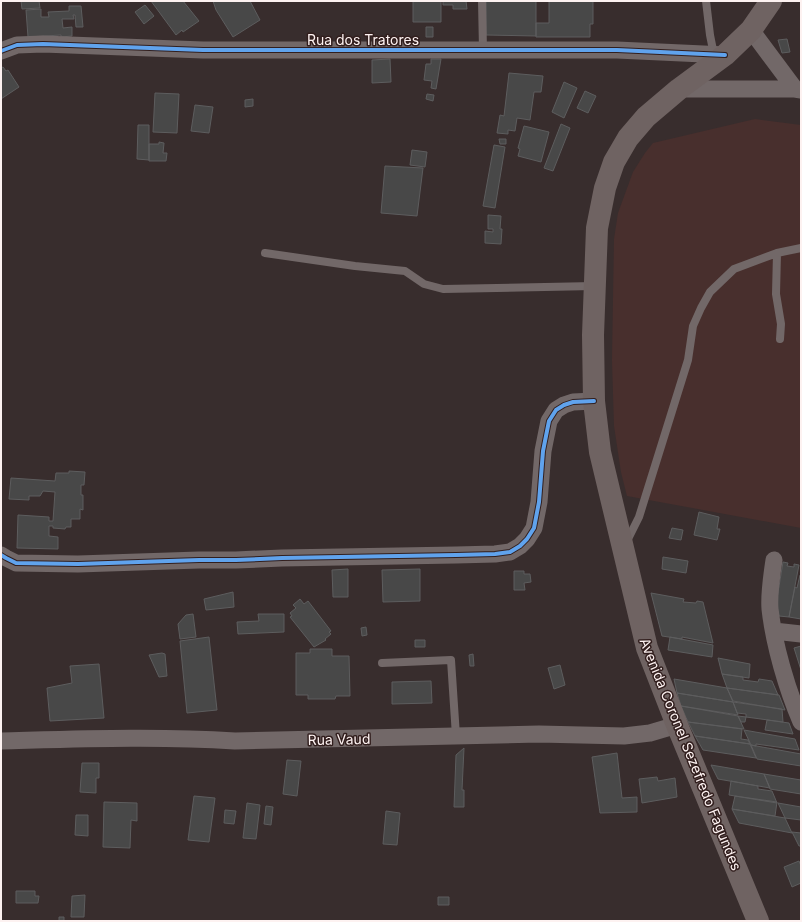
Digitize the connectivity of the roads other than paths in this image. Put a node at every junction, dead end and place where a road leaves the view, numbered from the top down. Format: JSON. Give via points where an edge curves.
{"nodes":[{"id":1,"x":482,"y":1,"type":"edge"},
{"id":2,"x":706,"y":1,"type":"edge"},
{"id":3,"x":771,"y":1,"type":"edge"},
{"id":4,"x":751,"y":30,"type":"junction"},
{"id":5,"x":483,"y":50,"type":"junction"},
{"id":6,"x":1,"y":51,"type":"edge"},
{"id":7,"x":720,"y":55,"type":"junction"},
{"id":8,"x":679,"y":89,"type":"junction"},
{"id":9,"x":798,"y":90,"type":"edge"},
{"id":10,"x":801,"y":248,"type":"edge"},
{"id":11,"x":265,"y":253,"type":"dead end"},
{"id":12,"x":777,"y":253,"type":"junction"},
{"id":13,"x":595,"y":286,"type":"junction"},
{"id":14,"x":780,"y":339,"type":"dead end"},
{"id":15,"x":594,"y":401,"type":"junction"},
{"id":16,"x":623,"y":549,"type":"junction"},
{"id":17,"x":1,"y":555,"type":"edge"},
{"id":18,"x":774,"y":560,"type":"dead end"},
{"id":19,"x":774,"y":630,"type":"junction"},
{"id":20,"x":801,"y":634,"type":"edge"},
{"id":21,"x":382,"y":663,"type":"dead end"},
{"id":22,"x":801,"y":722,"type":"edge"},
{"id":23,"x":677,"y":725,"type":"junction"},
{"id":24,"x":456,"y":736,"type":"junction"},
{"id":25,"x":1,"y":741,"type":"edge"},
{"id":26,"x":758,"y":921,"type":"edge"}],
"edges":[{"from":1,"to":5,"type":"lane"},
{"from":2,"to":7,"type":"lane","via":[[710,35]]},
{"from":3,"to":4,"type":"main road","name":"Avenida Coronel Sezefredo Fagundes"},
{"from":4,"to":7,"type":"main road","name":"Avenida Coronel Sezefredo Fagundes"},
{"from":4,"to":9,"type":"street"},
{"from":5,"to":6,"type":"street","name":"Rua dos Tratores","via":[[203,50],[43,44],[17,46]]},
{"from":5,"to":7,"type":"street","name":"Rua dos Tratores","via":[[617,50]]},
{"from":7,"to":8,"type":"main road","name":"Avenida Coronel Sezefredo Fagundes"},
{"from":8,"to":9,"type":"street"},
{"from":8,"to":13,"type":"main road","name":"Avenida Coronel Sezefredo Fagundes","via":[[646,117],[628,138],[614,162],[605,188],[597,228]]},
{"from":10,"to":12,"type":"lane"},
{"from":11,"to":13,"type":"lane","via":[[405,271],[424,284],[443,289]]},
{"from":12,"to":14,"type":"lane","via":[[776,294],[781,324]]},
{"from":12,"to":16,"type":"lane","via":[[734,269],[710,292],[701,308],[693,326],[688,360],[639,517]]},
{"from":13,"to":15,"type":"main road","name":"Avenida Coronel Sezefredo Fagundes"},
{"from":15,"to":16,"type":"main road","name":"Avenida Coronel Sezefredo Fagundes","via":[[600,452]]},
{"from":15,"to":17,"type":"street","via":[[564,405],[556,410],[549,421],[534,528],[527,539],[510,552],[72,564],[16,563]]},
{"from":16,"to":23,"type":"main road","name":"Avenida Coronel Sezefredo Fagundes","via":[[647,648]]},
{"from":18,"to":19,"type":"street","via":[[770,608]]},
{"from":19,"to":20,"type":"street"},
{"from":19,"to":22,"type":"street","via":[[787,682]]},
{"from":21,"to":24,"type":"lane","via":[[451,660]]},
{"from":23,"to":24,"type":"street","name":"Rua Vaud","via":[[650,733],[624,736]]},
{"from":23,"to":26,"type":"main road","name":"Avenida Coronel Sezefredo Fagundes"},
{"from":24,"to":25,"type":"street","name":"Rua Vaud","via":[[235,741],[130,738]]}]}
